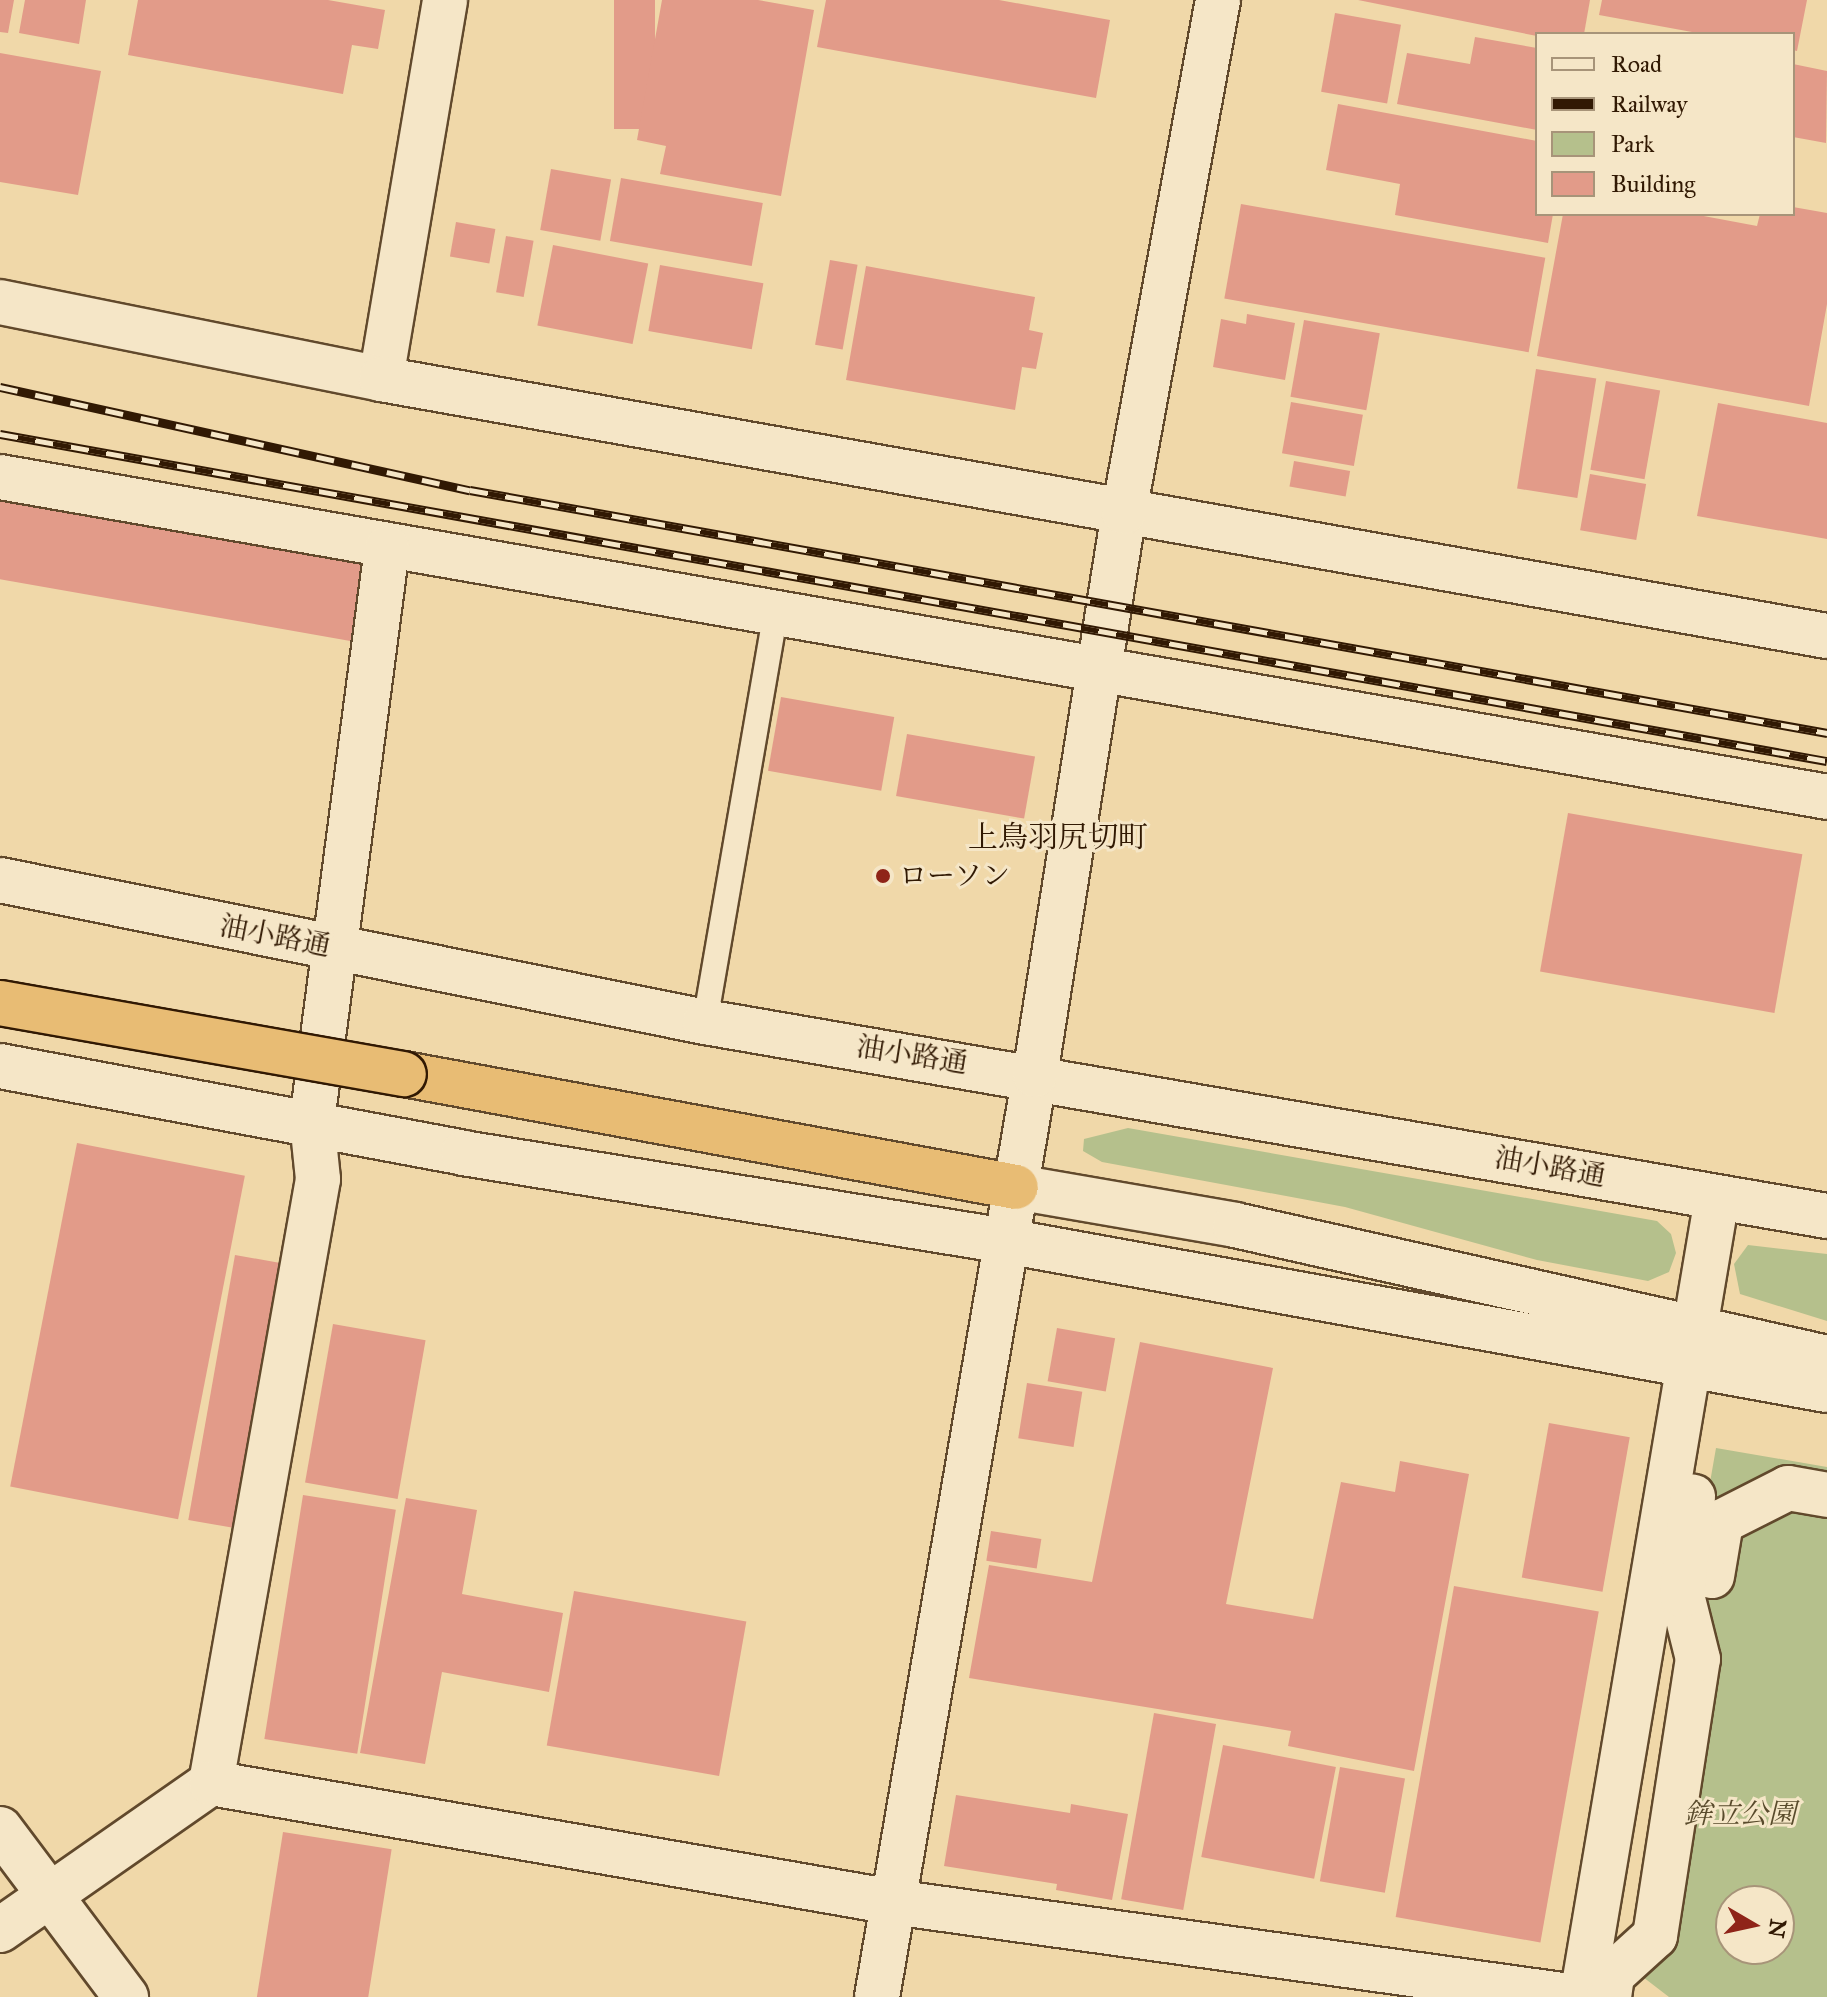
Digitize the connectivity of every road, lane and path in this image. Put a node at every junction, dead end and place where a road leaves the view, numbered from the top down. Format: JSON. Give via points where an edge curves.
{"nodes":[{"id":1,"x":445,"y":0,"type":"edge"},
{"id":2,"x":1218,"y":0,"type":"edge"},
{"id":3,"x":0,"y":302,"type":"edge"},
{"id":4,"x":381,"y":379,"type":"junction"},
{"id":5,"x":0,"y":477,"type":"edge"},
{"id":6,"x":1124,"y":512,"type":"junction"},
{"id":7,"x":387,"y":548,"type":"junction"},
{"id":8,"x":775,"y":615,"type":"junction"},
{"id":9,"x":1827,"y":636,"type":"edge"},
{"id":10,"x":1099,"y":670,"type":"junction"},
{"id":11,"x":1827,"y":797,"type":"edge"},
{"id":12,"x":0,"y":880,"type":"edge"},
{"id":13,"x":335,"y":948,"type":"junction"},
{"id":14,"x":0,"y":1003,"type":"edge"},
{"id":15,"x":705,"y":1022,"type":"junction"},
{"id":16,"x":0,"y":1066,"type":"edge"},
{"id":17,"x":1035,"y":1075,"type":"junction"},
{"id":18,"x":312,"y":1121,"type":"junction"},
{"id":19,"x":1016,"y":1187,"type":"junction"},
{"id":20,"x":1717,"y":1198,"type":"junction"},
{"id":21,"x":1827,"y":1216,"type":"edge"},
{"id":22,"x":1006,"y":1241,"type":"junction"},
{"id":23,"x":1692,"y":1348,"type":"junction"},
{"id":24,"x":1827,"y":1358,"type":"edge"},
{"id":25,"x":1827,"y":1390,"type":"edge"},
{"id":26,"x":1700,"y":1434,"type":"dead end"},
{"id":27,"x":1827,"y":1495,"type":"edge"},
{"id":28,"x":1698,"y":1659,"type":"junction"},
{"id":29,"x":211,"y":1783,"type":"junction"},
{"id":30,"x":0,"y":1829,"type":"edge"},
{"id":31,"x":49,"y":1894,"type":"junction"},
{"id":32,"x":893,"y":1902,"type":"junction"},
{"id":33,"x":0,"y":1930,"type":"edge"},
{"id":34,"x":126,"y":1997,"type":"edge"},
{"id":35,"x":877,"y":1997,"type":"edge"},
{"id":36,"x":1580,"y":1997,"type":"edge"},
{"id":37,"x":1609,"y":1997,"type":"edge"}],
"edges":[{"from":1,"to":4,"type":"street"},
{"from":2,"to":6,"type":"street"},
{"from":3,"to":4,"type":"street"},
{"from":4,"to":6,"type":"street"},
{"from":5,"to":7,"type":"street"},
{"from":6,"to":9,"type":"street"},
{"from":6,"to":10,"type":"street"},
{"from":7,"to":8,"type":"street"},
{"from":7,"to":13,"type":"street"},
{"from":8,"to":10,"type":"street"},
{"from":8,"to":15,"type":"lane"},
{"from":10,"to":11,"type":"street"},
{"from":10,"to":17,"type":"street"},
{"from":12,"to":13,"type":"street","name":"油小路通"},
{"from":13,"to":15,"type":"street","name":"油小路通"},
{"from":13,"to":18,"type":"street"},
{"from":14,"to":19,"type":"highway","bridge":true},
{"from":15,"to":17,"type":"street","name":"油小路通"},
{"from":16,"to":18,"type":"street"},
{"from":17,"to":19,"type":"street"},
{"from":17,"to":20,"type":"street","name":"油小路通"},
{"from":18,"to":22,"type":"street","via":[[463,1153]]},
{"from":18,"to":29,"type":"street","via":[[318,1179]]},
{"from":19,"to":22,"type":"street"},
{"from":19,"to":23,"type":"street","via":[[1235,1225]]},
{"from":20,"to":21,"type":"street","name":"油小路通"},
{"from":20,"to":23,"type":"street"},
{"from":22,"to":23,"type":"street"},
{"from":22,"to":32,"type":"street"},
{"from":23,"to":24,"type":"street"},
{"from":23,"to":25,"type":"street"},
{"from":23,"to":36,"type":"street"},
{"from":26,"to":28,"type":"street","via":[[1692,1467],[1694,1516],[1682,1595]]},
{"from":27,"to":28,"type":"street","via":[[1788,1488],[1721,1522]]},
{"from":28,"to":37,"type":"street","via":[[1655,1936],[1612,1975]]},
{"from":29,"to":31,"type":"street"},
{"from":29,"to":32,"type":"street"},
{"from":30,"to":31,"type":"street"},
{"from":31,"to":33,"type":"street"},
{"from":31,"to":34,"type":"street"},
{"from":32,"to":35,"type":"street"},
{"from":32,"to":36,"type":"street"}]}
